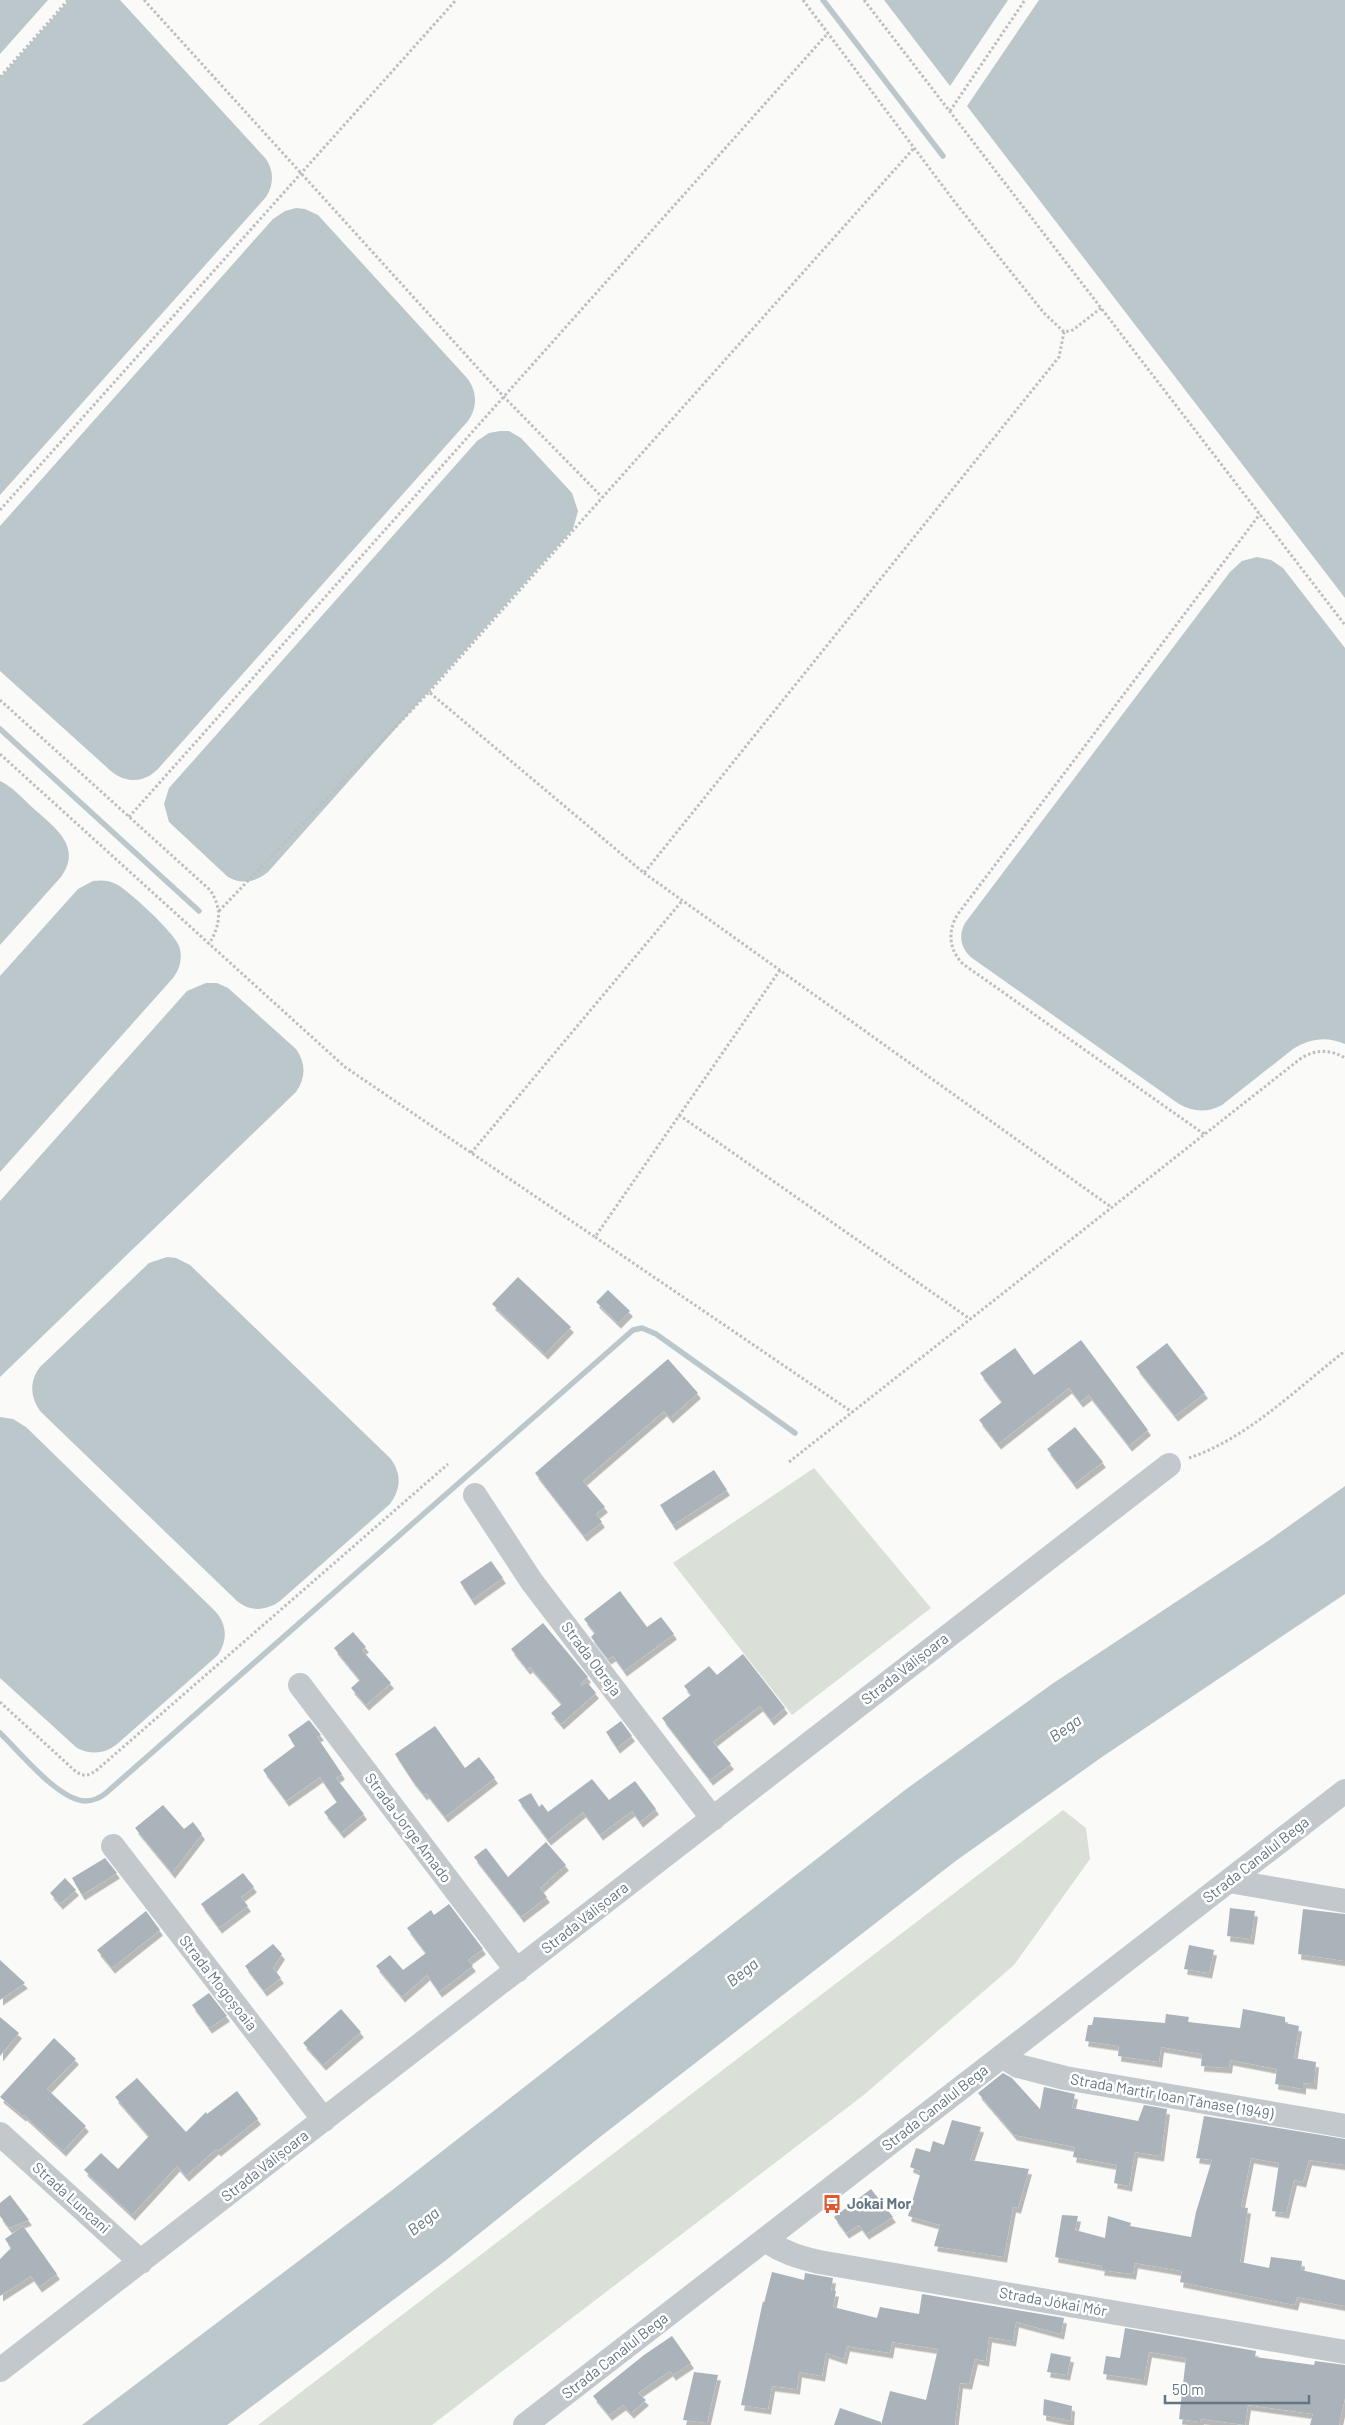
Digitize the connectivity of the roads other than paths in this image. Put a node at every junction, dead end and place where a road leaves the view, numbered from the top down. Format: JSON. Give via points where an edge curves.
{"nodes":[{"id":1,"x":1169,"y":1465,"type":"road end"},
{"id":2,"x":475,"y":1495,"type":"dead end"},
{"id":3,"x":300,"y":1685,"type":"dead end"},
{"id":4,"x":1345,"y":1791,"type":"edge"},
{"id":5,"x":713,"y":1818,"type":"junction"},
{"id":6,"x":113,"y":1846,"type":"dead end"},
{"id":7,"x":1229,"y":1880,"type":"junction"},
{"id":8,"x":1345,"y":1900,"type":"edge"},
{"id":9,"x":517,"y":1971,"type":"junction"},
{"id":10,"x":1002,"y":2056,"type":"junction"},
{"id":11,"x":324,"y":2120,"type":"junction"},
{"id":12,"x":1345,"y":2126,"type":"edge"},
{"id":13,"x":0,"y":2134,"type":"edge"},
{"id":14,"x":765,"y":2240,"type":"junction"},
{"id":15,"x":141,"y":2262,"type":"junction"},
{"id":16,"x":1345,"y":2352,"type":"edge"},
{"id":17,"x":0,"y":2370,"type":"edge"},
{"id":18,"x":525,"y":2425,"type":"edge"}],
"edges":[{"from":1,"to":5,"type":"street","name":"Strada Vălișoara"},
{"from":2,"to":5,"type":"street","name":"Strada Obreja","via":[[532,1582]]},
{"from":3,"to":9,"type":"street","name":"Strada Jorge Amado"},
{"from":4,"to":7,"type":"street","name":"Strada Canalul Bega"},
{"from":5,"to":9,"type":"street","name":"Strada Vălișoara"},
{"from":6,"to":11,"type":"street","name":"Strada Mogoșoaia"},
{"from":7,"to":8,"type":"street"},
{"from":7,"to":10,"type":"street","name":"Strada Canalul Bega"},
{"from":9,"to":11,"type":"street","name":"Strada Vălișoara"},
{"from":10,"to":12,"type":"street","name":"Strada Martir Ioan Tănase (1949)","via":[[1018,2066],[1065,2078]]},
{"from":10,"to":14,"type":"street","name":"Strada Canalul Bega"},
{"from":11,"to":15,"type":"street","name":"Strada Vălișoara"},
{"from":13,"to":15,"type":"street","name":"Strada Luncani"},
{"from":14,"to":16,"type":"street","name":"Strada Jókai Mór","via":[[777,2249],[818,2262]]},
{"from":14,"to":18,"type":"street","name":"Strada Canalul Bega"},
{"from":15,"to":17,"type":"street","name":"Strada Vălișoara"}]}
